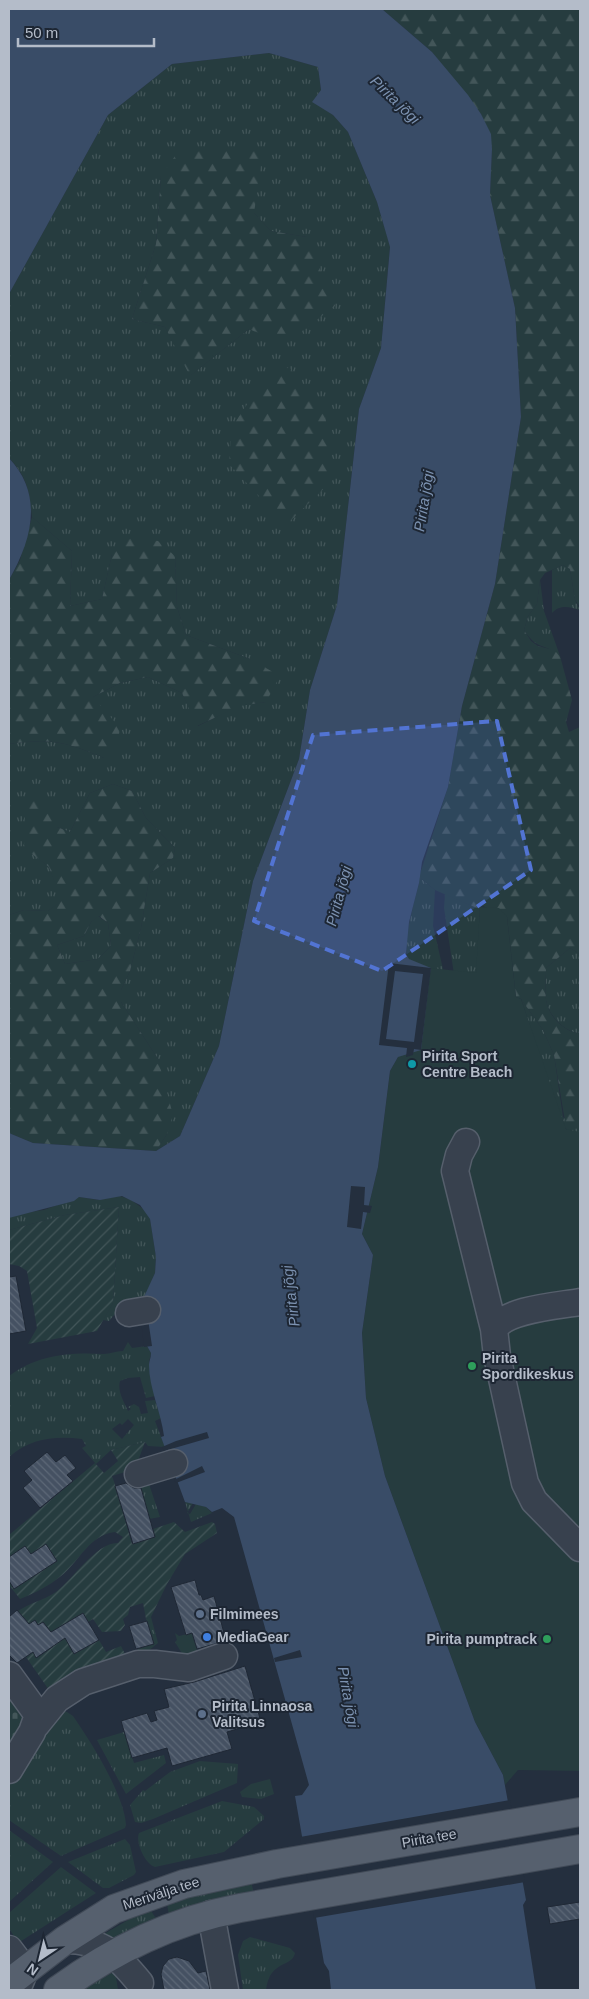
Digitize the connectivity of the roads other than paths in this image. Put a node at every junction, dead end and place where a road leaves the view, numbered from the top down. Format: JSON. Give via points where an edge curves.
{"nodes":[{"id":1,"x":466,"y":1142,"type":"dead end"},
{"id":2,"x":580,"y":1302,"type":"edge"},
{"id":3,"x":494,"y":1329,"type":"junction"},
{"id":4,"x":174,"y":1463,"type":"dead end"},
{"id":5,"x":138,"y":1474,"type":"dead end"},
{"id":6,"x":580,"y":1548,"type":"edge"},
{"id":7,"x":224,"y":1656,"type":"dead end"},
{"id":8,"x":9,"y":1676,"type":"edge"},
{"id":9,"x":36,"y":1725,"type":"junction"},
{"id":10,"x":9,"y":1770,"type":"edge"},
{"id":11,"x":574,"y":1813,"type":"edge"},
{"id":12,"x":577,"y":1850,"type":"edge"},
{"id":13,"x":277,"y":1864,"type":"joint"},
{"id":14,"x":211,"y":1914,"type":"junction"},
{"id":15,"x":154,"y":1933,"type":"junction"},
{"id":16,"x":65,"y":1940,"type":"junction"},
{"id":17,"x":114,"y":1955,"type":"junction"},
{"id":18,"x":15,"y":1973,"type":"edge"},
{"id":19,"x":141,"y":1987,"type":"edge"},
{"id":20,"x":58,"y":1990,"type":"edge"},
{"id":21,"x":225,"y":1990,"type":"edge"}],
"edges":[{"from":1,"to":3,"type":"street","via":[[455,1171]]},
{"from":2,"to":3,"type":"street","via":[[510,1316]]},
{"from":3,"to":6,"type":"street","via":[[518,1458],[528,1492]]},
{"from":4,"to":5,"type":"street"},
{"from":7,"to":9,"type":"street","via":[[189,1668],[138,1664],[83,1682],[57,1699]]},
{"from":8,"to":9,"type":"street","via":[[35,1709],[38,1715]]},
{"from":9,"to":10,"type":"street"},
{"from":11,"to":13,"type":"main road","name":"Pirita tee"},
{"from":12,"to":14,"type":"main road"},
{"from":13,"to":16,"type":"main road","name":"Merivälja tee","via":[[201,1879],[125,1904]]},
{"from":14,"to":15,"type":"main road"},
{"from":14,"to":21,"type":"street"},
{"from":15,"to":17,"type":"main road"},
{"from":15,"to":19,"type":"street","via":[[142,1954]]},
{"from":16,"to":17,"type":"street","via":[[87,1941]]},
{"from":16,"to":18,"type":"main road","name":"Merivälja tee"},
{"from":17,"to":19,"type":"street"},
{"from":17,"to":20,"type":"main road"}]}
